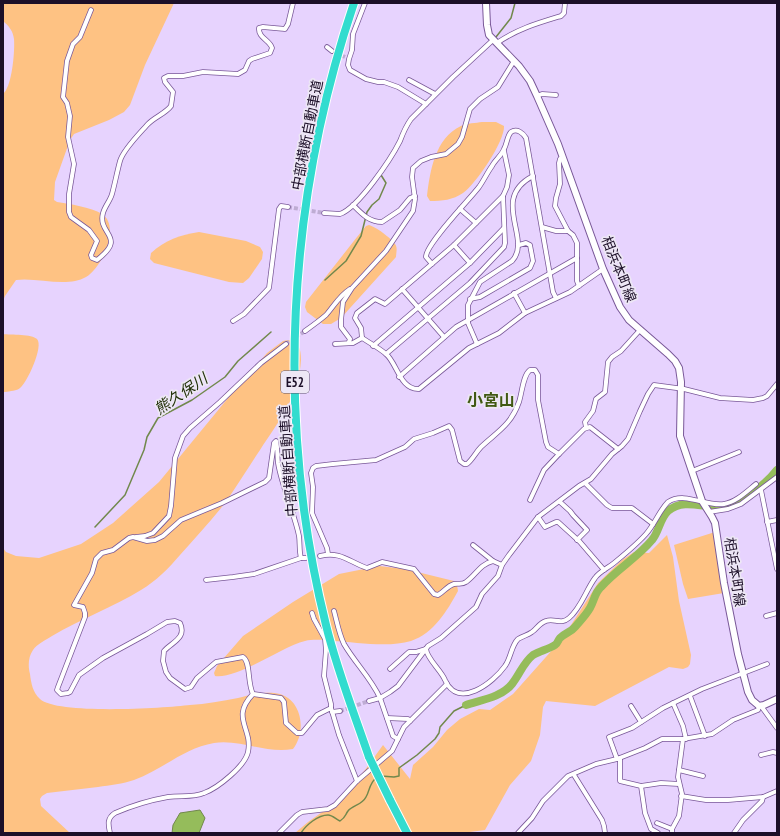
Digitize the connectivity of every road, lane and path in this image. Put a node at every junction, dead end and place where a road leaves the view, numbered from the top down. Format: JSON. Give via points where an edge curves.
{"nodes":[{"id":1,"x":293,"y":3,"type":"edge"},
{"id":2,"x":354,"y":3,"type":"edge"},
{"id":3,"x":364,"y":3,"type":"edge"},
{"id":4,"x":486,"y":3,"type":"edge"},
{"id":5,"x":565,"y":3,"type":"edge"},
{"id":6,"x":91,"y":10,"type":"dead end"},
{"id":7,"x":495,"y":42,"type":"junction"},
{"id":8,"x":327,"y":47,"type":"dead end"},
{"id":9,"x":332,"y":50,"type":"tunnel mouth"},
{"id":10,"x":514,"y":61,"type":"junction"},
{"id":11,"x":408,"y":80,"type":"dead end"},
{"id":12,"x":435,"y":94,"type":"junction"},
{"id":13,"x":556,"y":95,"type":"dead end"},
{"id":14,"x":537,"y":96,"type":"junction"},
{"id":15,"x":426,"y":104,"type":"junction"},
{"id":16,"x":504,"y":151,"type":"junction"},
{"id":17,"x":563,"y":157,"type":"junction"},
{"id":18,"x":533,"y":176,"type":"junction"},
{"id":19,"x":415,"y":196,"type":"junction"},
{"id":20,"x":503,"y":196,"type":"junction"},
{"id":21,"x":353,"y":205,"type":"junction"},
{"id":22,"x":288,"y":207,"type":"dead end"},
{"id":23,"x":460,"y":209,"type":"junction"},
{"id":24,"x":324,"y":213,"type":"tunnel mouth"},
{"id":25,"x":476,"y":223,"type":"junction"},
{"id":26,"x":542,"y":227,"type":"junction"},
{"id":27,"x":504,"y":228,"type":"junction"},
{"id":28,"x":568,"y":231,"type":"junction"},
{"id":29,"x":454,"y":245,"type":"junction"},
{"id":30,"x":519,"y":245,"type":"junction"},
{"id":31,"x":577,"y":258,"type":"junction"},
{"id":32,"x":470,"y":262,"type":"junction"},
{"id":33,"x":432,"y":264,"type":"junction"},
{"id":34,"x":603,"y":269,"type":"junction"},
{"id":35,"x":550,"y":273,"type":"junction"},
{"id":36,"x":580,"y":286,"type":"junction"},
{"id":37,"x":352,"y":288,"type":"junction"},
{"id":38,"x":402,"y":289,"type":"junction"},
{"id":39,"x":514,"y":293,"type":"junction"},
{"id":40,"x":556,"y":298,"type":"junction"},
{"id":41,"x":470,"y":299,"type":"junction"},
{"id":42,"x":418,"y":307,"type":"junction"},
{"id":43,"x":525,"y":313,"type":"junction"},
{"id":44,"x":428,"y":318,"type":"junction"},
{"id":45,"x":467,"y":320,"type":"junction"},
{"id":46,"x":233,"y":321,"type":"dead end"},
{"id":47,"x":640,"y":330,"type":"junction"},
{"id":48,"x":305,"y":331,"type":"tunnel mouth"},
{"id":49,"x":444,"y":336,"type":"junction"},
{"id":50,"x":362,"y":338,"type":"junction"},
{"id":51,"x":349,"y":342,"type":"junction"},
{"id":52,"x":286,"y":344,"type":"tunnel mouth"},
{"id":53,"x":336,"y":344,"type":"dead end"},
{"id":54,"x":477,"y":344,"type":"junction"},
{"id":55,"x":373,"y":346,"type":"junction"},
{"id":56,"x":386,"y":354,"type":"junction"},
{"id":57,"x":399,"y":377,"type":"junction"},
{"id":58,"x":777,"y":384,"type":"edge"},
{"id":59,"x":681,"y":389,"type":"junction"},
{"id":60,"x":586,"y":427,"type":"junction"},
{"id":61,"x":618,"y":448,"type":"junction"},
{"id":62,"x":739,"y":452,"type":"dead end"},
{"id":63,"x":559,"y":454,"type":"junction"},
{"id":64,"x":692,"y":471,"type":"junction"},
{"id":65,"x":777,"y":477,"type":"edge"},
{"id":66,"x":584,"y":483,"type":"junction"},
{"id":67,"x":756,"y":484,"type":"dead end"},
{"id":68,"x":761,"y":490,"type":"junction"},
{"id":69,"x":530,"y":500,"type":"dead end"},
{"id":70,"x":560,"y":502,"type":"junction"},
{"id":71,"x":705,"y":506,"type":"junction"},
{"id":72,"x":538,"y":517,"type":"junction"},
{"id":73,"x":777,"y":520,"type":"edge"},
{"id":74,"x":767,"y":522,"type":"junction"},
{"id":75,"x":653,"y":524,"type":"junction"},
{"id":76,"x":133,"y":537,"type":"junction"},
{"id":77,"x":577,"y":540,"type":"junction"},
{"id":78,"x":473,"y":545,"type":"dead end"},
{"id":79,"x":328,"y":554,"type":"junction"},
{"id":80,"x":320,"y":556,"type":"dead end"},
{"id":81,"x":301,"y":558,"type":"junction"},
{"id":82,"x":306,"y":558,"type":"dead end"},
{"id":83,"x":493,"y":561,"type":"junction"},
{"id":84,"x":502,"y":565,"type":"junction"},
{"id":85,"x":777,"y":569,"type":"edge"},
{"id":86,"x":604,"y":570,"type":"junction"},
{"id":87,"x":206,"y":580,"type":"dead end"},
{"id":88,"x":334,"y":611,"type":"dead end"},
{"id":89,"x":312,"y":613,"type":"dead end"},
{"id":90,"x":777,"y":613,"type":"edge"},
{"id":91,"x":766,"y":616,"type":"dead end"},
{"id":92,"x":426,"y":649,"type":"junction"},
{"id":93,"x":767,"y":664,"type":"dead end"},
{"id":94,"x":390,"y":669,"type":"dead end"},
{"id":95,"x":743,"y":673,"type":"junction"},
{"id":96,"x":447,"y":684,"type":"junction"},
{"id":97,"x":253,"y":694,"type":"junction"},
{"id":98,"x":690,"y":696,"type":"junction"},
{"id":99,"x":380,"y":698,"type":"junction"},
{"id":100,"x":777,"y":699,"type":"edge"},
{"id":101,"x":369,"y":701,"type":"tunnel mouth"},
{"id":102,"x":673,"y":703,"type":"junction"},
{"id":103,"x":631,"y":706,"type":"dead end"},
{"id":104,"x":760,"y":706,"type":"junction"},
{"id":105,"x":331,"y":710,"type":"junction"},
{"id":106,"x":340,"y":710,"type":"tunnel mouth"},
{"id":107,"x":387,"y":718,"type":"junction"},
{"id":108,"x":410,"y":721,"type":"junction"},
{"id":109,"x":641,"y":722,"type":"junction"},
{"id":110,"x":777,"y":728,"type":"edge"},
{"id":111,"x":705,"y":736,"type":"junction"},
{"id":112,"x":398,"y":739,"type":"junction"},
{"id":113,"x":684,"y":739,"type":"junction"},
{"id":114,"x":777,"y":753,"type":"edge"},
{"id":115,"x":761,"y":755,"type":"dead end"},
{"id":116,"x":618,"y":759,"type":"junction"},
{"id":117,"x":678,"y":770,"type":"junction"},
{"id":118,"x":574,"y":774,"type":"junction"},
{"id":119,"x":703,"y":776,"type":"dead end"},
{"id":120,"x":357,"y":781,"type":"junction"},
{"id":121,"x":679,"y":784,"type":"junction"},
{"id":122,"x":641,"y":786,"type":"junction"},
{"id":123,"x":777,"y":791,"type":"edge"},
{"id":124,"x":681,"y":796,"type":"junction"},
{"id":125,"x":763,"y":797,"type":"junction"},
{"id":126,"x":657,"y":823,"type":"dead end"},
{"id":127,"x":672,"y":831,"type":"edge"},
{"id":128,"x":110,"y":833,"type":"edge"},
{"id":129,"x":279,"y":833,"type":"edge"},
{"id":130,"x":407,"y":833,"type":"edge"},
{"id":131,"x":518,"y":833,"type":"edge"},
{"id":132,"x":605,"y":833,"type":"edge"},
{"id":133,"x":658,"y":833,"type":"edge"},
{"id":134,"x":734,"y":833,"type":"edge"}],
"edges":[{"from":1,"to":6,"type":"street","via":[[285,29],[259,28],[261,36],[272,48],[270,53],[252,59],[244,71],[235,74],[203,72],[164,78],[174,92],[171,106],[146,126],[121,159],[112,195],[103,213],[102,222],[111,236],[111,246],[97,260],[92,258],[91,254],[96,239],[71,217],[69,212],[74,164],[68,136],[70,116],[63,97],[67,61]]},
{"from":2,"to":130,"type":"highway","name":"中部横断自動車道","number":"E52","bridge":true,"via":[[324,106],[303,228],[295,333],[298,464],[312,560],[334,656],[369,757]]},
{"from":3,"to":15,"type":"street","via":[[355,28],[352,50],[347,58],[350,70],[366,78],[398,87]]},
{"from":4,"to":7,"type":"main road","name":"相浜本町線","via":[[488,30]]},
{"from":5,"to":7,"type":"street","via":[[561,16],[520,30]]},
{"from":7,"to":10,"type":"main road","name":"相浜本町線"},
{"from":7,"to":12,"type":"street","via":[[471,60]]},
{"from":8,"to":9,"type":"street"},
{"from":10,"to":14,"type":"main road","name":"相浜本町線"},
{"from":10,"to":19,"type":"street","via":[[498,87],[470,109],[458,144],[446,154],[431,156],[413,168]]},
{"from":11,"to":12,"type":"street"},
{"from":12,"to":15,"type":"street"},
{"from":13,"to":14,"type":"street"},
{"from":14,"to":17,"type":"main road","name":"相浜本町線"},
{"from":15,"to":21,"type":"street","via":[[407,124],[400,142],[376,179]]},
{"from":16,"to":18,"type":"street","via":[[511,133],[522,132],[526,138]]},
{"from":16,"to":20,"type":"street","via":[[509,175]]},
{"from":16,"to":23,"type":"street"},
{"from":17,"to":28,"type":"street","via":[[559,163],[560,184],[555,206]]},
{"from":17,"to":34,"type":"main road","name":"相浜本町線"},
{"from":18,"to":26,"type":"street"},
{"from":18,"to":30,"type":"street","via":[[522,183],[515,192],[513,202]]},
{"from":19,"to":21,"type":"street","via":[[382,222],[372,221]]},
{"from":19,"to":37,"type":"street","via":[[410,217],[386,251]]},
{"from":20,"to":25,"type":"street"},
{"from":20,"to":27,"type":"street"},
{"from":21,"to":24,"type":"street","via":[[340,214]]},
{"from":22,"to":46,"type":"street","via":[[282,206],[279,209],[269,288],[251,308]]},
{"from":23,"to":25,"type":"street"},
{"from":23,"to":33,"type":"street","via":[[427,251],[426,257]]},
{"from":25,"to":29,"type":"street"},
{"from":26,"to":28,"type":"street"},
{"from":26,"to":35,"type":"street"},
{"from":27,"to":32,"type":"street"},
{"from":27,"to":44,"type":"street","via":[[504,247],[470,283]]},
{"from":28,"to":31,"type":"street","via":[[576,239]]},
{"from":29,"to":32,"type":"street"},
{"from":29,"to":33,"type":"street"},
{"from":30,"to":41,"type":"street","via":[[516,257],[480,282]]},
{"from":30,"to":41,"type":"street","via":[[530,245],[533,261],[530,268],[480,297]]},
{"from":31,"to":35,"type":"street"},
{"from":31,"to":36,"type":"street","via":[[577,281]]},
{"from":32,"to":42,"type":"street"},
{"from":33,"to":38,"type":"street"},
{"from":34,"to":36,"type":"street"},
{"from":34,"to":47,"type":"main road","name":"相浜本町線","via":[[620,307]]},
{"from":35,"to":39,"type":"street"},
{"from":35,"to":40,"type":"street"},
{"from":36,"to":40,"type":"street"},
{"from":37,"to":48,"type":"street"},
{"from":37,"to":51,"type":"street","via":[[343,302],[340,320],[341,327],[350,339]]},
{"from":38,"to":42,"type":"street"},
{"from":38,"to":50,"type":"street","via":[[385,304],[375,299],[357,313],[355,318],[361,328]]},
{"from":39,"to":43,"type":"street"},
{"from":39,"to":45,"type":"street"},
{"from":40,"to":43,"type":"street"},
{"from":41,"to":45,"type":"street"},
{"from":42,"to":44,"type":"street"},
{"from":42,"to":55,"type":"street"},
{"from":43,"to":54,"type":"street","via":[[499,333]]},
{"from":44,"to":49,"type":"street"},
{"from":44,"to":56,"type":"street"},
{"from":45,"to":49,"type":"street"},
{"from":45,"to":54,"type":"street"},
{"from":47,"to":59,"type":"main road","name":"相浜本町線","via":[[675,361],[681,374]]},
{"from":47,"to":60,"type":"street","via":[[608,362],[605,392],[596,398],[593,410],[585,422]]},
{"from":49,"to":57,"type":"street"},
{"from":50,"to":51,"type":"street","via":[[353,343]]},
{"from":50,"to":55,"type":"street"},
{"from":51,"to":53,"type":"street"},
{"from":52,"to":76,"type":"street","via":[[261,363],[183,436],[175,458],[168,516],[153,533],[140,538]]},
{"from":54,"to":57,"type":"street","via":[[421,388],[413,388]]},
{"from":55,"to":56,"type":"street"},
{"from":56,"to":57,"type":"street"},
{"from":58,"to":59,"type":"street","via":[[767,396],[757,400],[720,398]]},
{"from":59,"to":61,"type":"street","via":[[654,385],[628,439]]},
{"from":59,"to":64,"type":"main road","name":"相浜本町線","via":[[679,433]]},
{"from":60,"to":61,"type":"street","via":[[590,427]]},
{"from":60,"to":63,"type":"street"},
{"from":61,"to":66,"type":"street","via":[[591,479]]},
{"from":62,"to":64,"type":"street"},
{"from":63,"to":69,"type":"street","via":[[544,470]]},
{"from":63,"to":79,"type":"street","via":[[547,445],[538,400],[538,375],[535,370],[530,370],[526,373],[519,403],[510,419],[479,448],[468,464],[458,459],[449,426],[414,439],[405,447],[376,460],[313,468],[312,513]]},
{"from":64,"to":71,"type":"main road","name":"相浜本町線"},
{"from":65,"to":68,"type":"street"},
{"from":66,"to":70,"type":"street"},
{"from":66,"to":75,"type":"street","via":[[612,508],[632,508]]},
{"from":67,"to":71,"type":"street","via":[[730,503]]},
{"from":68,"to":71,"type":"street","via":[[728,509]]},
{"from":68,"to":74,"type":"street"},
{"from":70,"to":72,"type":"street"},
{"from":70,"to":77,"type":"street","via":[[587,530]]},
{"from":71,"to":75,"type":"street","via":[[681,498],[672,499]]},
{"from":71,"to":95,"type":"main road","name":"相浜本町線","via":[[715,523],[724,584]]},
{"from":72,"to":77,"type":"street","via":[[545,527],[558,522]]},
{"from":72,"to":84,"type":"street"},
{"from":73,"to":74,"type":"street"},
{"from":74,"to":85,"type":"street"},
{"from":75,"to":86,"type":"street","via":[[636,544]]},
{"from":76,"to":81,"type":"street","via":[[147,541],[155,540],[181,520],[266,482],[276,441],[278,463],[299,537]]},
{"from":76,"to":97,"type":"street","via":[[124,540],[113,550],[102,553],[96,559],[92,573],[74,606],[83,607],[85,617],[58,687],[59,692],[68,693],[79,676],[103,658],[173,620],[180,623],[182,632],[164,651],[163,661],[170,678],[187,689],[216,662],[243,657],[248,663],[249,685]]},
{"from":77,"to":86,"type":"street"},
{"from":78,"to":83,"type":"street"},
{"from":79,"to":80,"type":"street"},
{"from":79,"to":83,"type":"street","via":[[340,556],[367,568],[382,562],[414,569],[434,594],[438,595],[452,585],[466,582],[485,564]]},
{"from":81,"to":82,"type":"street"},
{"from":81,"to":87,"type":"street","via":[[254,574]]},
{"from":83,"to":84,"type":"street"},
{"from":84,"to":92,"type":"street","via":[[498,576],[482,594],[476,607]]},
{"from":86,"to":96,"type":"street","via":[[593,581],[570,618],[564,622],[546,621],[517,640],[507,664],[482,688],[458,693]]},
{"from":88,"to":99,"type":"street","via":[[344,644]]},
{"from":89,"to":105,"type":"street","via":[[325,639],[324,676]]},
{"from":90,"to":91,"type":"street"},
{"from":92,"to":94,"type":"street","via":[[409,652]]},
{"from":92,"to":96,"type":"street"},
{"from":92,"to":99,"type":"street","via":[[398,686]]},
{"from":93,"to":95,"type":"street"},
{"from":95,"to":98,"type":"street"},
{"from":95,"to":104,"type":"main road","name":"相浜本町線","via":[[752,700]]},
{"from":96,"to":108,"type":"street"},
{"from":97,"to":105,"type":"street","via":[[281,698],[284,702],[286,723],[297,733],[302,732],[317,714]]},
{"from":97,"to":128,"type":"street","via":[[245,705],[242,717],[248,740],[248,752],[241,765],[225,780],[203,794],[162,798],[115,813],[108,821]]},
{"from":98,"to":102,"type":"street"},
{"from":98,"to":111,"type":"street"},
{"from":99,"to":101,"type":"street"},
{"from":99,"to":107,"type":"street"},
{"from":100,"to":104,"type":"main road"},
{"from":102,"to":109,"type":"street"},
{"from":102,"to":113,"type":"street","via":[[684,726]]},
{"from":103,"to":109,"type":"street"},
{"from":104,"to":110,"type":"street"},
{"from":104,"to":111,"type":"street","via":[[758,710],[733,720]]},
{"from":105,"to":106,"type":"street"},
{"from":105,"to":120,"type":"street"},
{"from":107,"to":108,"type":"street"},
{"from":107,"to":112,"type":"street","via":[[393,736]]},
{"from":108,"to":112,"type":"street"},
{"from":109,"to":116,"type":"street","via":[[609,737]]},
{"from":111,"to":113,"type":"street"},
{"from":112,"to":120,"type":"street","via":[[392,751]]},
{"from":113,"to":116,"type":"street","via":[[662,739]]},
{"from":113,"to":117,"type":"street"},
{"from":114,"to":115,"type":"street"},
{"from":116,"to":118,"type":"street","via":[[596,764]]},
{"from":116,"to":122,"type":"street","via":[[620,782]]},
{"from":117,"to":119,"type":"street"},
{"from":117,"to":121,"type":"street"},
{"from":118,"to":131,"type":"street","via":[[568,776],[543,801]]},
{"from":118,"to":132,"type":"street","via":[[602,820]]},
{"from":120,"to":129,"type":"street","via":[[332,807],[302,812]]},
{"from":121,"to":122,"type":"street"},
{"from":121,"to":124,"type":"street"},
{"from":122,"to":133,"type":"street","via":[[645,814],[651,830]]},
{"from":123,"to":125,"type":"street"},
{"from":124,"to":125,"type":"street","via":[[715,801]]},
{"from":124,"to":127,"type":"street","via":[[679,816]]},
{"from":125,"to":134,"type":"street","via":[[762,802],[743,820]]},
{"from":126,"to":127,"type":"street"}]}
